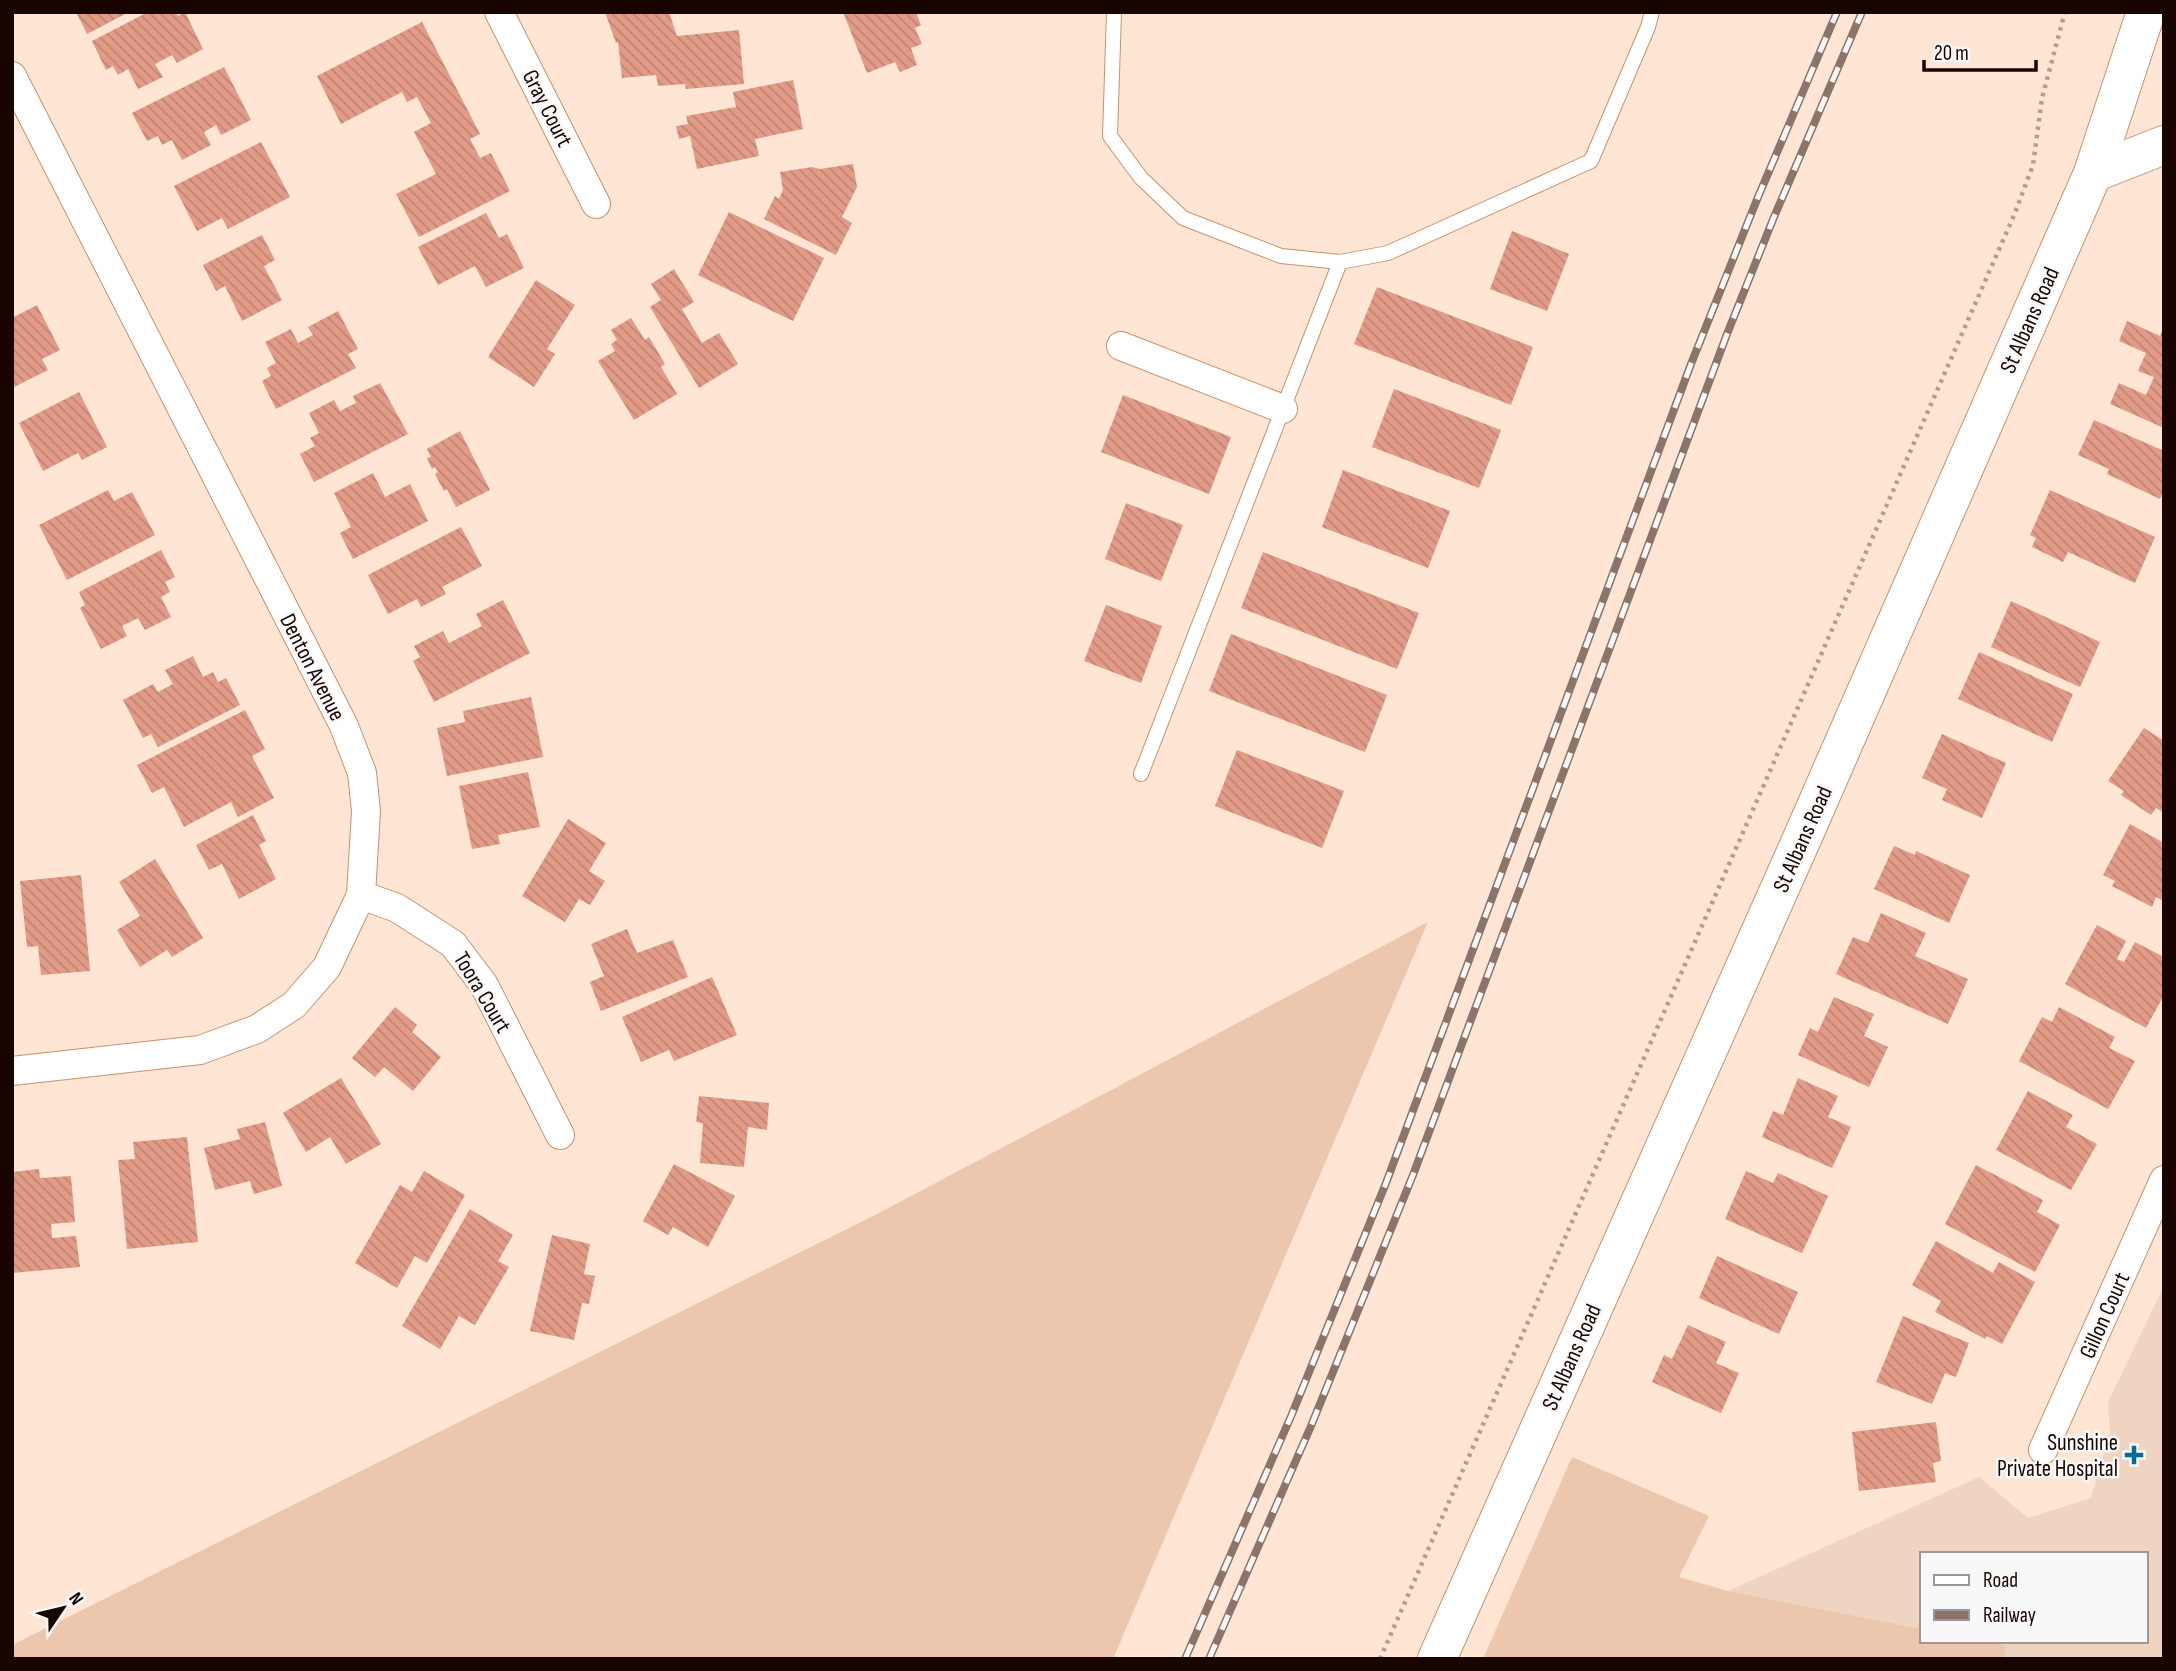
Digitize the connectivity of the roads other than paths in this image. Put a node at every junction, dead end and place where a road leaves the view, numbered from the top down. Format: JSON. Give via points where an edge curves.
{"nodes":[{"id":1,"x":499,"y":12,"type":"edge"},
{"id":2,"x":1114,"y":12,"type":"edge"},
{"id":3,"x":1651,"y":12,"type":"edge"},
{"id":4,"x":2146,"y":12,"type":"edge"},
{"id":5,"x":12,"y":76,"type":"edge"},
{"id":6,"x":2164,"y":145,"type":"edge"},
{"id":7,"x":2093,"y":173,"type":"junction"},
{"id":8,"x":596,"y":204,"type":"dead end"},
{"id":9,"x":1340,"y":262,"type":"junction"},
{"id":10,"x":1121,"y":346,"type":"dead end"},
{"id":11,"x":1283,"y":409,"type":"junction"},
{"id":12,"x":1141,"y":774,"type":"dead end"},
{"id":13,"x":361,"y":895,"type":"junction"},
{"id":14,"x":12,"y":1072,"type":"edge"},
{"id":15,"x":560,"y":1135,"type":"dead end"},
{"id":16,"x":2160,"y":1198,"type":"edge"},
{"id":17,"x":2043,"y":1450,"type":"dead end"},
{"id":18,"x":1437,"y":1659,"type":"edge"}],
"edges":[{"from":1,"to":8,"type":"street","name":"Gray Court"},
{"from":2,"to":9,"type":"lane","via":[[1110,136],[1141,178],[1183,218],[1281,256]]},
{"from":3,"to":9,"type":"lane","via":[[1591,161],[1388,253]]},
{"from":4,"to":7,"type":"main road","name":"St Albans Road"},
{"from":5,"to":13,"type":"street","name":"Denton Avenue","via":[[344,726],[362,773],[366,811]]},
{"from":6,"to":7,"type":"main road"},
{"from":7,"to":18,"type":"main road","name":"St Albans Road"},
{"from":9,"to":11,"type":"lane"},
{"from":10,"to":11,"type":"street"},
{"from":11,"to":12,"type":"lane"},
{"from":13,"to":14,"type":"street","name":"Denton Avenue","via":[[327,967],[294,1005],[257,1028],[200,1050]]},
{"from":13,"to":15,"type":"street","name":"Toora Court","via":[[397,908],[453,944],[484,985]]},
{"from":16,"to":17,"type":"street","name":"Gillon Court"}]}
